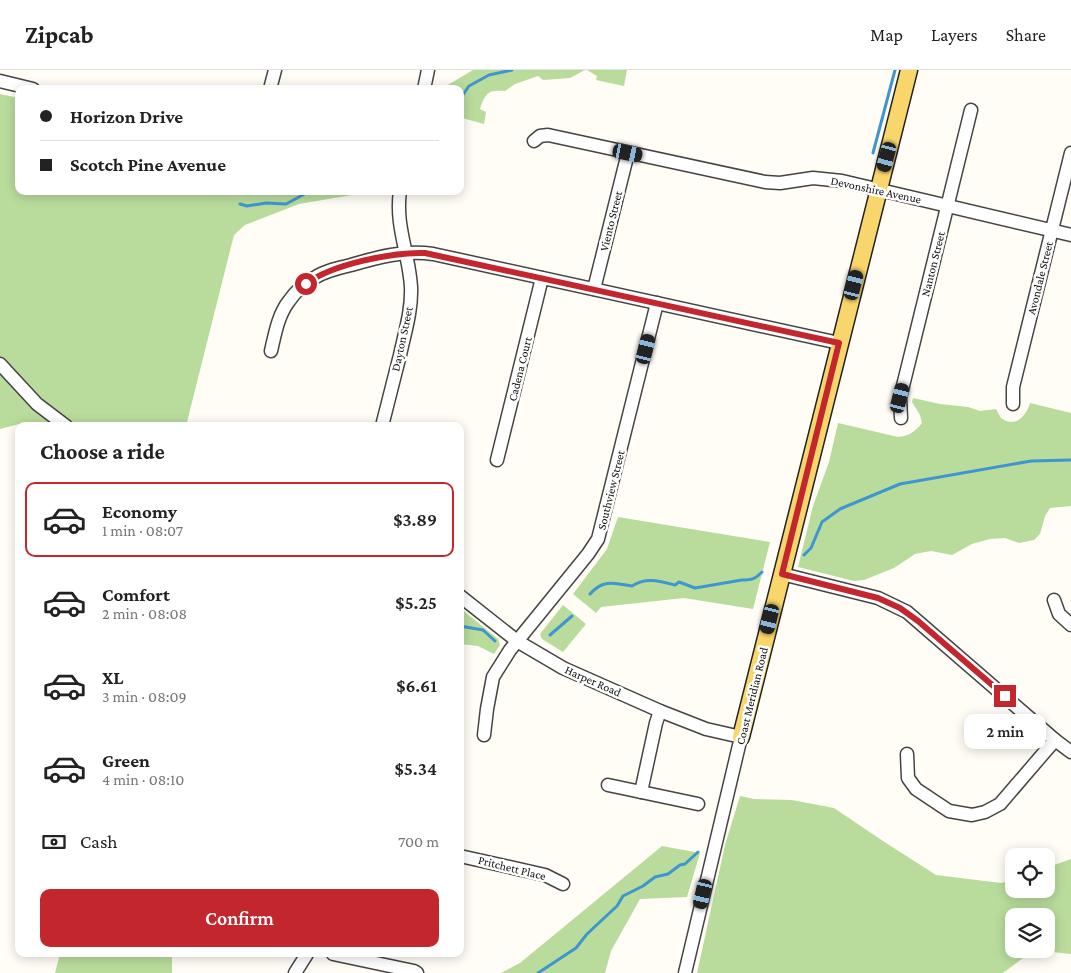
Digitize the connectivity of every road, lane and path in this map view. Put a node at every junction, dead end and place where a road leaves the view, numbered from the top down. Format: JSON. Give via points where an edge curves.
{"nodes":[{"id":1,"x":275,"y":70,"type":"edge"},
{"id":2,"x":428,"y":70,"type":"edge"},
{"id":3,"x":909,"y":70,"type":"edge"},
{"id":4,"x":0,"y":82,"type":"edge"},
{"id":5,"x":15,"y":85,"type":"edge"},
{"id":6,"x":271,"y":85,"type":"edge"},
{"id":7,"x":425,"y":85,"type":"edge"},
{"id":8,"x":971,"y":110,"type":"dead end"},
{"id":9,"x":534,"y":141,"type":"dead end"},
{"id":10,"x":628,"y":153,"type":"junction"},
{"id":11,"x":1071,"y":153,"type":"edge"},
{"id":12,"x":878,"y":189,"type":"junction"},
{"id":13,"x":400,"y":195,"type":"edge"},
{"id":14,"x":948,"y":206,"type":"junction"},
{"id":15,"x":1052,"y":231,"type":"junction"},
{"id":16,"x":1071,"y":235,"type":"edge"},
{"id":17,"x":405,"y":253,"type":"junction"},
{"id":18,"x":542,"y":278,"type":"junction"},
{"id":19,"x":594,"y":289,"type":"junction"},
{"id":20,"x":657,"y":303,"type":"junction"},
{"id":21,"x":839,"y":343,"type":"junction"},
{"id":22,"x":271,"y":351,"type":"dead end"},
{"id":23,"x":0,"y":364,"type":"edge"},
{"id":24,"x":1012,"y":404,"type":"dead end"},
{"id":25,"x":901,"y":418,"type":"dead end"},
{"id":26,"x":61,"y":422,"type":"edge"},
{"id":27,"x":383,"y":422,"type":"edge"},
{"id":28,"x":498,"y":460,"type":"dead end"},
{"id":29,"x":782,"y":574,"type":"junction"},
{"id":30,"x":464,"y":599,"type":"edge"},
{"id":31,"x":1054,"y":600,"type":"dead end"},
{"id":32,"x":1071,"y":625,"type":"edge"},
{"id":33,"x":517,"y":641,"type":"junction"},
{"id":34,"x":660,"y":711,"type":"junction"},
{"id":35,"x":484,"y":735,"type":"dead end"},
{"id":36,"x":741,"y":737,"type":"junction"},
{"id":37,"x":1055,"y":740,"type":"junction"},
{"id":38,"x":1071,"y":752,"type":"edge"},
{"id":39,"x":907,"y":754,"type":"dead end"},
{"id":40,"x":608,"y":785,"type":"dead end"},
{"id":41,"x":641,"y":792,"type":"junction"},
{"id":42,"x":698,"y":804,"type":"dead end"},
{"id":43,"x":464,"y":857,"type":"edge"},
{"id":44,"x":563,"y":884,"type":"dead end"},
{"id":45,"x":305,"y":957,"type":"edge"},
{"id":46,"x":346,"y":957,"type":"edge"},
{"id":47,"x":295,"y":973,"type":"edge"},
{"id":48,"x":417,"y":973,"type":"edge"},
{"id":49,"x":685,"y":973,"type":"edge"}],
"edges":[{"from":1,"to":6,"type":"street"},
{"from":2,"to":7,"type":"street"},
{"from":3,"to":12,"type":"main road","name":"Coast Meridian Road"},
{"from":4,"to":5,"type":"street"},
{"from":8,"to":14,"type":"street","name":"Nanton Street"},
{"from":9,"to":10,"type":"street","name":"Devonshire Avenue","via":[[548,135]]},
{"from":10,"to":12,"type":"street","name":"Devonshire Avenue","via":[[758,181],[780,183],[821,178]]},
{"from":10,"to":19,"type":"street","name":"Viento Street"},
{"from":11,"to":15,"type":"street","name":"Avondale Street"},
{"from":12,"to":14,"type":"street","name":"Devonshire Avenue"},
{"from":12,"to":21,"type":"main road","name":"Coast Meridian Road"},
{"from":13,"to":17,"type":"street","name":"Dayton Street","via":[[399,216]]},
{"from":14,"to":15,"type":"street","name":"Devonshire Avenue"},
{"from":14,"to":25,"type":"street","name":"Nanton Street","via":[[900,398]]},
{"from":15,"to":16,"type":"street","name":"Devonshire Avenue"},
{"from":15,"to":24,"type":"street","name":"Avondale Street","via":[[1013,387]]},
{"from":17,"to":18,"type":"street","via":[[433,254]]},
{"from":17,"to":22,"type":"street","via":[[335,269],[310,280],[286,304]]},
{"from":17,"to":27,"type":"street","name":"Dayton Street","via":[[411,285],[410,310]]},
{"from":18,"to":19,"type":"street"},
{"from":18,"to":28,"type":"street","name":"Cadena Court"},
{"from":19,"to":20,"type":"street"},
{"from":20,"to":21,"type":"street"},
{"from":20,"to":33,"type":"street","name":"Southview Street","via":[[598,539]]},
{"from":21,"to":29,"type":"main road","name":"Coast Meridian Road"},
{"from":23,"to":26,"type":"street","via":[[37,404]]},
{"from":29,"to":36,"type":"main road","name":"Coast Meridian Road"},
{"from":29,"to":37,"type":"street","via":[[878,598],[900,608]]},
{"from":30,"to":33,"type":"street","name":"Harper Road"},
{"from":31,"to":32,"type":"street","via":[[1059,614]]},
{"from":33,"to":34,"type":"street","name":"Harper Road","via":[[580,677]]},
{"from":33,"to":35,"type":"street","name":"Southview Street","via":[[494,677]]},
{"from":34,"to":36,"type":"street","name":"Harper Road","via":[[706,729]]},
{"from":34,"to":41,"type":"street"},
{"from":36,"to":49,"type":"street","name":"Coast Meridian Road"},
{"from":37,"to":38,"type":"street"},
{"from":37,"to":39,"type":"street","via":[[1004,800],[991,810],[972,814],[950,811],[916,789],[908,778]]},
{"from":40,"to":41,"type":"street"},
{"from":41,"to":42,"type":"street"},
{"from":43,"to":44,"type":"street","name":"Pritchett Place","via":[[545,875]]},
{"from":45,"to":47,"type":"street"},
{"from":46,"to":48,"type":"street"}]}
